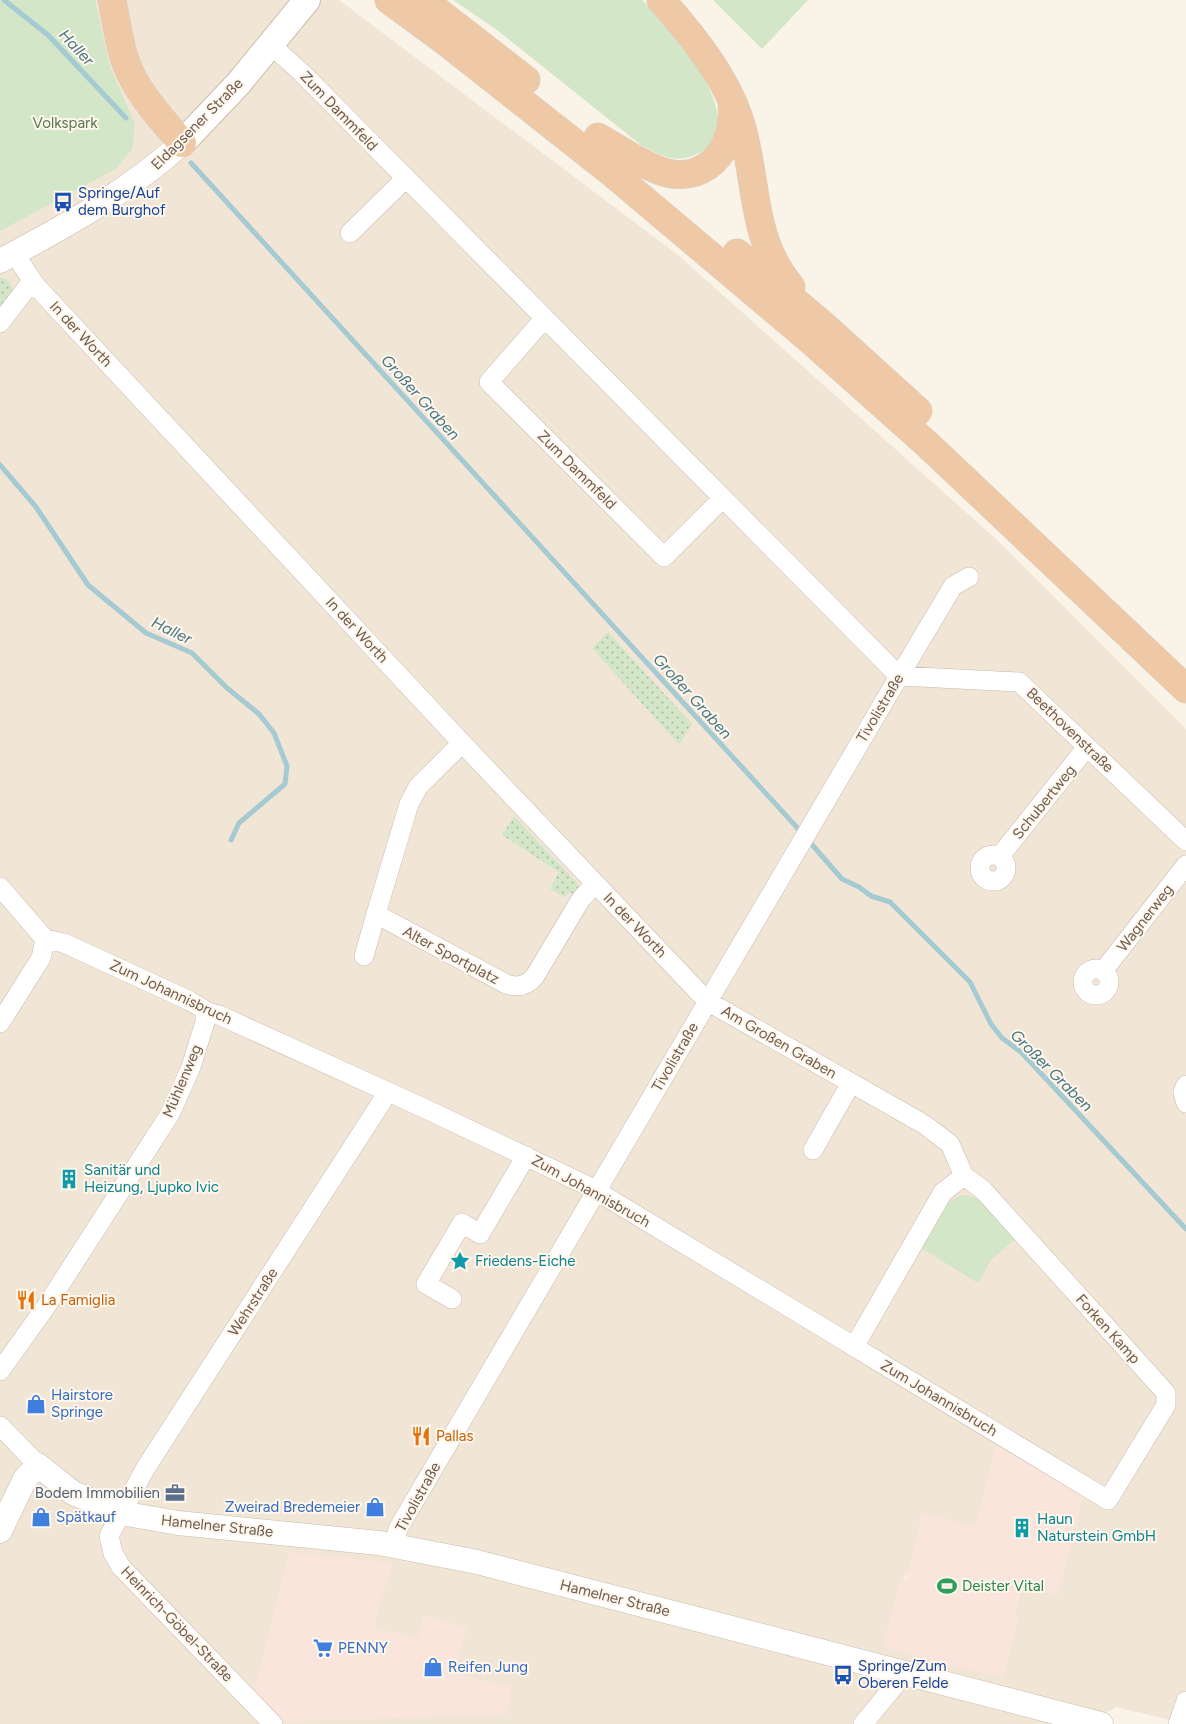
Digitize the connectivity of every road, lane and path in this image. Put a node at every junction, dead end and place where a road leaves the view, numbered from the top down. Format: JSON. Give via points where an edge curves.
{"nodes":[{"id":1,"x":112,"y":0,"type":"edge"},
{"id":2,"x":307,"y":0,"type":"edge"},
{"id":3,"x":389,"y":0,"type":"edge"},
{"id":4,"x":423,"y":0,"type":"edge"},
{"id":5,"x":661,"y":0,"type":"edge"},
{"id":6,"x":271,"y":45,"type":"junction"},
{"id":7,"x":726,"y":90,"type":"junction"},
{"id":8,"x":598,"y":137,"type":"junction"},
{"id":9,"x":182,"y":142,"type":"junction"},
{"id":10,"x":405,"y":179,"type":"junction"},
{"id":11,"x":350,"y":233,"type":"dead end"},
{"id":12,"x":7,"y":257,"type":"edge"},
{"id":13,"x":32,"y":281,"type":"junction"},
{"id":14,"x":544,"y":319,"type":"junction"},
{"id":15,"x":0,"y":323,"type":"edge"},
{"id":16,"x":822,"y":324,"type":"junction"},
{"id":17,"x":723,"y":498,"type":"junction"},
{"id":18,"x":969,"y":577,"type":"dead end"},
{"id":19,"x":1186,"y":663,"type":"edge"},
{"id":20,"x":899,"y":676,"type":"junction"},
{"id":21,"x":1186,"y":689,"type":"edge"},
{"id":22,"x":462,"y":743,"type":"junction"},
{"id":23,"x":1087,"y":747,"type":"junction"},
{"id":24,"x":1186,"y":841,"type":"edge"},
{"id":25,"x":1000,"y":856,"type":"dead end"},
{"id":26,"x":1186,"y":865,"type":"edge"},
{"id":27,"x":595,"y":884,"type":"junction"},
{"id":28,"x":0,"y":887,"type":"edge"},
{"id":29,"x":376,"y":914,"type":"junction"},
{"id":30,"x":45,"y":939,"type":"junction"},
{"id":31,"x":364,"y":956,"type":"dead end"},
{"id":32,"x":1103,"y":971,"type":"dead end"},
{"id":33,"x":707,"y":1001,"type":"junction"},
{"id":34,"x":205,"y":1012,"type":"junction"},
{"id":35,"x":0,"y":1024,"type":"edge"},
{"id":36,"x":851,"y":1083,"type":"junction"},
{"id":37,"x":1186,"y":1085,"type":"edge"},
{"id":38,"x":388,"y":1092,"type":"junction"},
{"id":39,"x":1186,"y":1103,"type":"edge"},
{"id":40,"x":922,"y":1124,"type":"joint"},
{"id":41,"x":813,"y":1150,"type":"dead end"},
{"id":42,"x":526,"y":1156,"type":"junction"},
{"id":43,"x":964,"y":1176,"type":"junction"},
{"id":44,"x":598,"y":1192,"type":"junction"},
{"id":45,"x":452,"y":1299,"type":"dead end"},
{"id":46,"x":854,"y":1347,"type":"junction"},
{"id":47,"x":0,"y":1370,"type":"edge"},
{"id":48,"x":0,"y":1426,"type":"edge"},
{"id":49,"x":38,"y":1465,"type":"junction"},
{"id":50,"x":1108,"y":1500,"type":"joint"},
{"id":51,"x":121,"y":1514,"type":"junction"},
{"id":52,"x":0,"y":1531,"type":"edge"},
{"id":53,"x":393,"y":1545,"type":"junction"},
{"id":54,"x":905,"y":1673,"type":"junction"},
{"id":55,"x":1186,"y":1701,"type":"edge"},
{"id":56,"x":273,"y":1724,"type":"edge"},
{"id":57,"x":863,"y":1724,"type":"edge"},
{"id":58,"x":1101,"y":1724,"type":"edge"},
{"id":59,"x":1178,"y":1724,"type":"edge"}],
"edges":[{"from":1,"to":9,"type":"highway","via":[[124,57],[132,77],[141,93]]},
{"from":2,"to":6,"type":"main road","name":"Eldagsener Straße"},
{"from":3,"to":21,"type":"highway","via":[[611,172],[809,339],[928,445]]},
{"from":4,"to":8,"type":"highway"},
{"from":5,"to":7,"type":"highway","via":[[710,61]]},
{"from":6,"to":9,"type":"main road","name":"Eldagsener Straße"},
{"from":6,"to":10,"type":"street","name":"Zum Dammfeld"},
{"from":7,"to":8,"type":"highway","via":[[734,123],[730,140],[721,155],[692,173],[658,171]]},
{"from":7,"to":16,"type":"highway","via":[[741,122],[758,221],[767,247],[785,280]]},
{"from":8,"to":16,"type":"highway"},
{"from":9,"to":12,"type":"street","name":"Eldagsener Straße","via":[[127,188]]},
{"from":10,"to":11,"type":"street"},
{"from":10,"to":14,"type":"street","name":"Zum Dammfeld"},
{"from":12,"to":13,"type":"street","name":"In der Worth"},
{"from":13,"to":15,"type":"street"},
{"from":13,"to":22,"type":"street","name":"In der Worth"},
{"from":14,"to":17,"type":"street","name":"Zum Dammfeld"},
{"from":14,"to":17,"type":"street","name":"Zum Dammfeld","via":[[489,382],[664,557]]},
{"from":16,"to":19,"type":"highway"},
{"from":17,"to":20,"type":"street","name":"Zum Dammfeld"},
{"from":18,"to":20,"type":"street","name":"Tivolistraße","via":[[953,586]]},
{"from":20,"to":23,"type":"street","name":"Beethovenstraße","via":[[1019,682]]},
{"from":20,"to":33,"type":"street","name":"Tivolistraße"},
{"from":22,"to":27,"type":"street","name":"In der Worth"},
{"from":22,"to":29,"type":"street","via":[[418,787],[409,804]]},
{"from":23,"to":24,"type":"street","name":"Beethovenstraße"},
{"from":23,"to":25,"type":"street","name":"Schubertweg"},
{"from":26,"to":32,"type":"street","name":"Wagnerweg"},
{"from":27,"to":29,"type":"street","name":"Alter Sportplatz","via":[[581,899],[535,976],[527,984],[517,986],[506,984]]},
{"from":27,"to":33,"type":"street","name":"In der Worth"},
{"from":28,"to":30,"type":"street"},
{"from":29,"to":31,"type":"street"},
{"from":30,"to":34,"type":"street","name":"Zum Johannisbruch","via":[[64,943],[97,958],[195,1004]]},
{"from":30,"to":35,"type":"street","via":[[41,958]]},
{"from":33,"to":36,"type":"street","name":"Am Großen Graben"},
{"from":33,"to":44,"type":"street","name":"Tivolistraße"},
{"from":34,"to":38,"type":"street","name":"Zum Johannisbruch","via":[[219,1015]]},
{"from":34,"to":47,"type":"street","name":"Mühlenweg","via":[[191,1067],[170,1114],[45,1308]]},
{"from":36,"to":40,"type":"street","name":"Am Großen Graben"},
{"from":36,"to":41,"type":"street","name":"Am Großen Graben"},
{"from":37,"to":39,"type":"street","via":[[1183,1092]]},
{"from":38,"to":42,"type":"street","name":"Zum Johannisbruch"},
{"from":38,"to":51,"type":"street","name":"Wehrstraße","via":[[145,1469]]},
{"from":40,"to":43,"type":"street","name":"Forken Kamp","via":[[950,1144]]},
{"from":42,"to":44,"type":"street","name":"Zum Johannisbruch"},
{"from":42,"to":45,"type":"street","via":[[480,1234],[462,1223],[426,1284]]},
{"from":43,"to":46,"type":"street","via":[[943,1192]]},
{"from":43,"to":50,"type":"street","name":"Forken Kamp","via":[[982,1190],[1166,1393],[1166,1405]]},
{"from":44,"to":46,"type":"street","name":"Zum Johannisbruch"},
{"from":44,"to":53,"type":"street","name":"Tivolistraße","via":[[400,1527]]},
{"from":46,"to":50,"type":"street","name":"Zum Johannisbruch"},
{"from":48,"to":49,"type":"street"},
{"from":49,"to":51,"type":"street","name":"Hamelner Straße","via":[[73,1493]]},
{"from":49,"to":52,"type":"street","via":[[25,1479]]},
{"from":51,"to":53,"type":"street","name":"Hamelner Straße"},
{"from":51,"to":56,"type":"street","name":"Heinrich-Göbel-Straße","via":[[109,1536],[112,1553],[121,1567]]},
{"from":53,"to":54,"type":"street","name":"Hamelner Straße","via":[[485,1564]]},
{"from":54,"to":57,"type":"street"},
{"from":54,"to":58,"type":"street","name":"Hamelner Straße"},
{"from":55,"to":59,"type":"street"}]}
